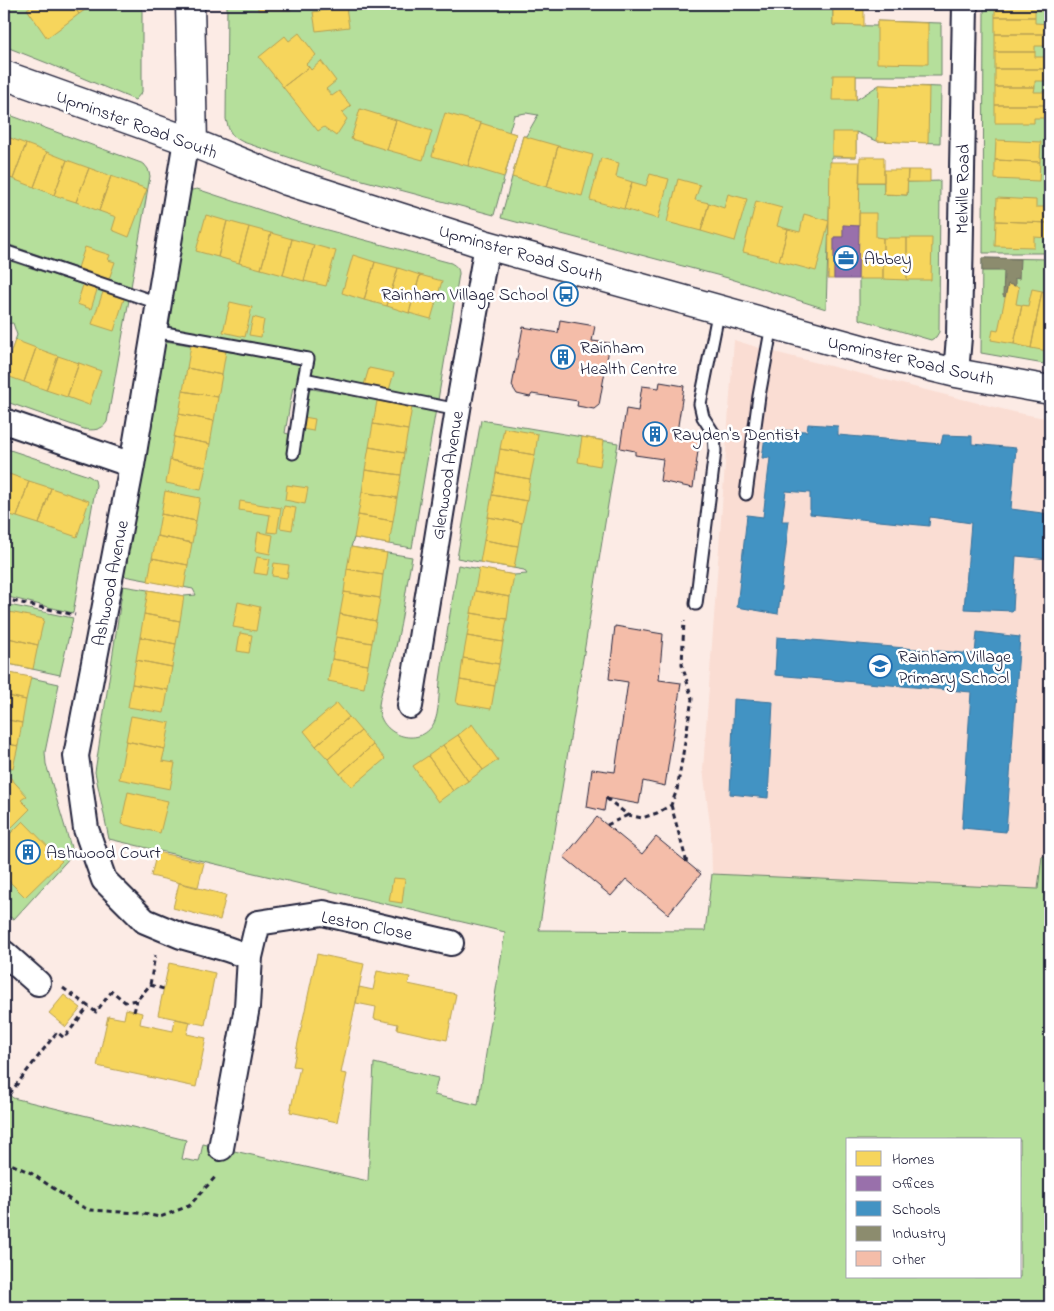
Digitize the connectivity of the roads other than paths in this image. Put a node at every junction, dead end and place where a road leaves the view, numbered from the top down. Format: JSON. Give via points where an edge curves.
{"nodes":[{"id":1,"x":190,"y":4,"type":"edge"},
{"id":2,"x":965,"y":4,"type":"edge"},
{"id":3,"x":4,"y":75,"type":"edge"},
{"id":4,"x":190,"y":142,"type":"junction"},
{"id":5,"x":487,"y":245,"type":"junction"},
{"id":6,"x":4,"y":250,"type":"edge"},
{"id":7,"x":158,"y":303,"type":"junction"},
{"id":8,"x":718,"y":309,"type":"junction"},
{"id":9,"x":772,"y":325,"type":"junction"},
{"id":10,"x":154,"y":331,"type":"junction"},
{"id":11,"x":956,"y":373,"type":"junction"},
{"id":12,"x":304,"y":379,"type":"junction"},
{"id":13,"x":1050,"y":390,"type":"edge"},
{"id":14,"x":458,"y":410,"type":"junction"},
{"id":15,"x":4,"y":421,"type":"edge"},
{"id":16,"x":292,"y":454,"type":"dead end"},
{"id":17,"x":132,"y":465,"type":"junction"},
{"id":18,"x":746,"y":494,"type":"dead end"},
{"id":19,"x":696,"y":604,"type":"road end"},
{"id":20,"x":410,"y":706,"type":"dead end"},
{"id":21,"x":451,"y":943,"type":"dead end"},
{"id":22,"x":4,"y":953,"type":"edge"},
{"id":23,"x":250,"y":957,"type":"junction"},
{"id":24,"x":38,"y":983,"type":"dead end"},
{"id":25,"x":221,"y":1148,"type":"road end"}],
"edges":[{"from":1,"to":4,"type":"street"},
{"from":2,"to":11,"type":"street","name":"Melville Road"},
{"from":3,"to":4,"type":"street","name":"Upminster Road South"},
{"from":4,"to":5,"type":"street","name":"Upminster Road South","via":[[288,181]]},
{"from":4,"to":7,"type":"street","name":"Ashwood Avenue"},
{"from":5,"to":8,"type":"street","name":"Upminster Road South"},
{"from":5,"to":14,"type":"street","name":"Glenwood Avenue"},
{"from":6,"to":7,"type":"lane"},
{"from":7,"to":10,"type":"street","name":"Ashwood Avenue"},
{"from":8,"to":9,"type":"street","name":"Upminster Road South"},
{"from":8,"to":19,"type":"lane","via":[[700,404],[703,417],[714,434],[715,451]]},
{"from":9,"to":11,"type":"street","name":"Upminster Road South"},
{"from":9,"to":18,"type":"lane"},
{"from":10,"to":12,"type":"lane","via":[[308,359]]},
{"from":10,"to":17,"type":"street","name":"Ashwood Avenue"},
{"from":11,"to":13,"type":"street","name":"Upminster Road South"},
{"from":12,"to":14,"type":"lane"},
{"from":12,"to":16,"type":"lane"},
{"from":14,"to":20,"type":"street","name":"Glenwood Avenue"},
{"from":15,"to":17,"type":"street"},
{"from":17,"to":23,"type":"street","name":"Ashwood Avenue","via":[[76,756],[86,829],[104,880],[145,921],[181,936]]},
{"from":21,"to":23,"type":"street","name":"Leston Close","via":[[323,914],[258,923]]},
{"from":22,"to":24,"type":"street"},
{"from":23,"to":25,"type":"street","name":"Leston Close","via":[[247,1007]]}]}
